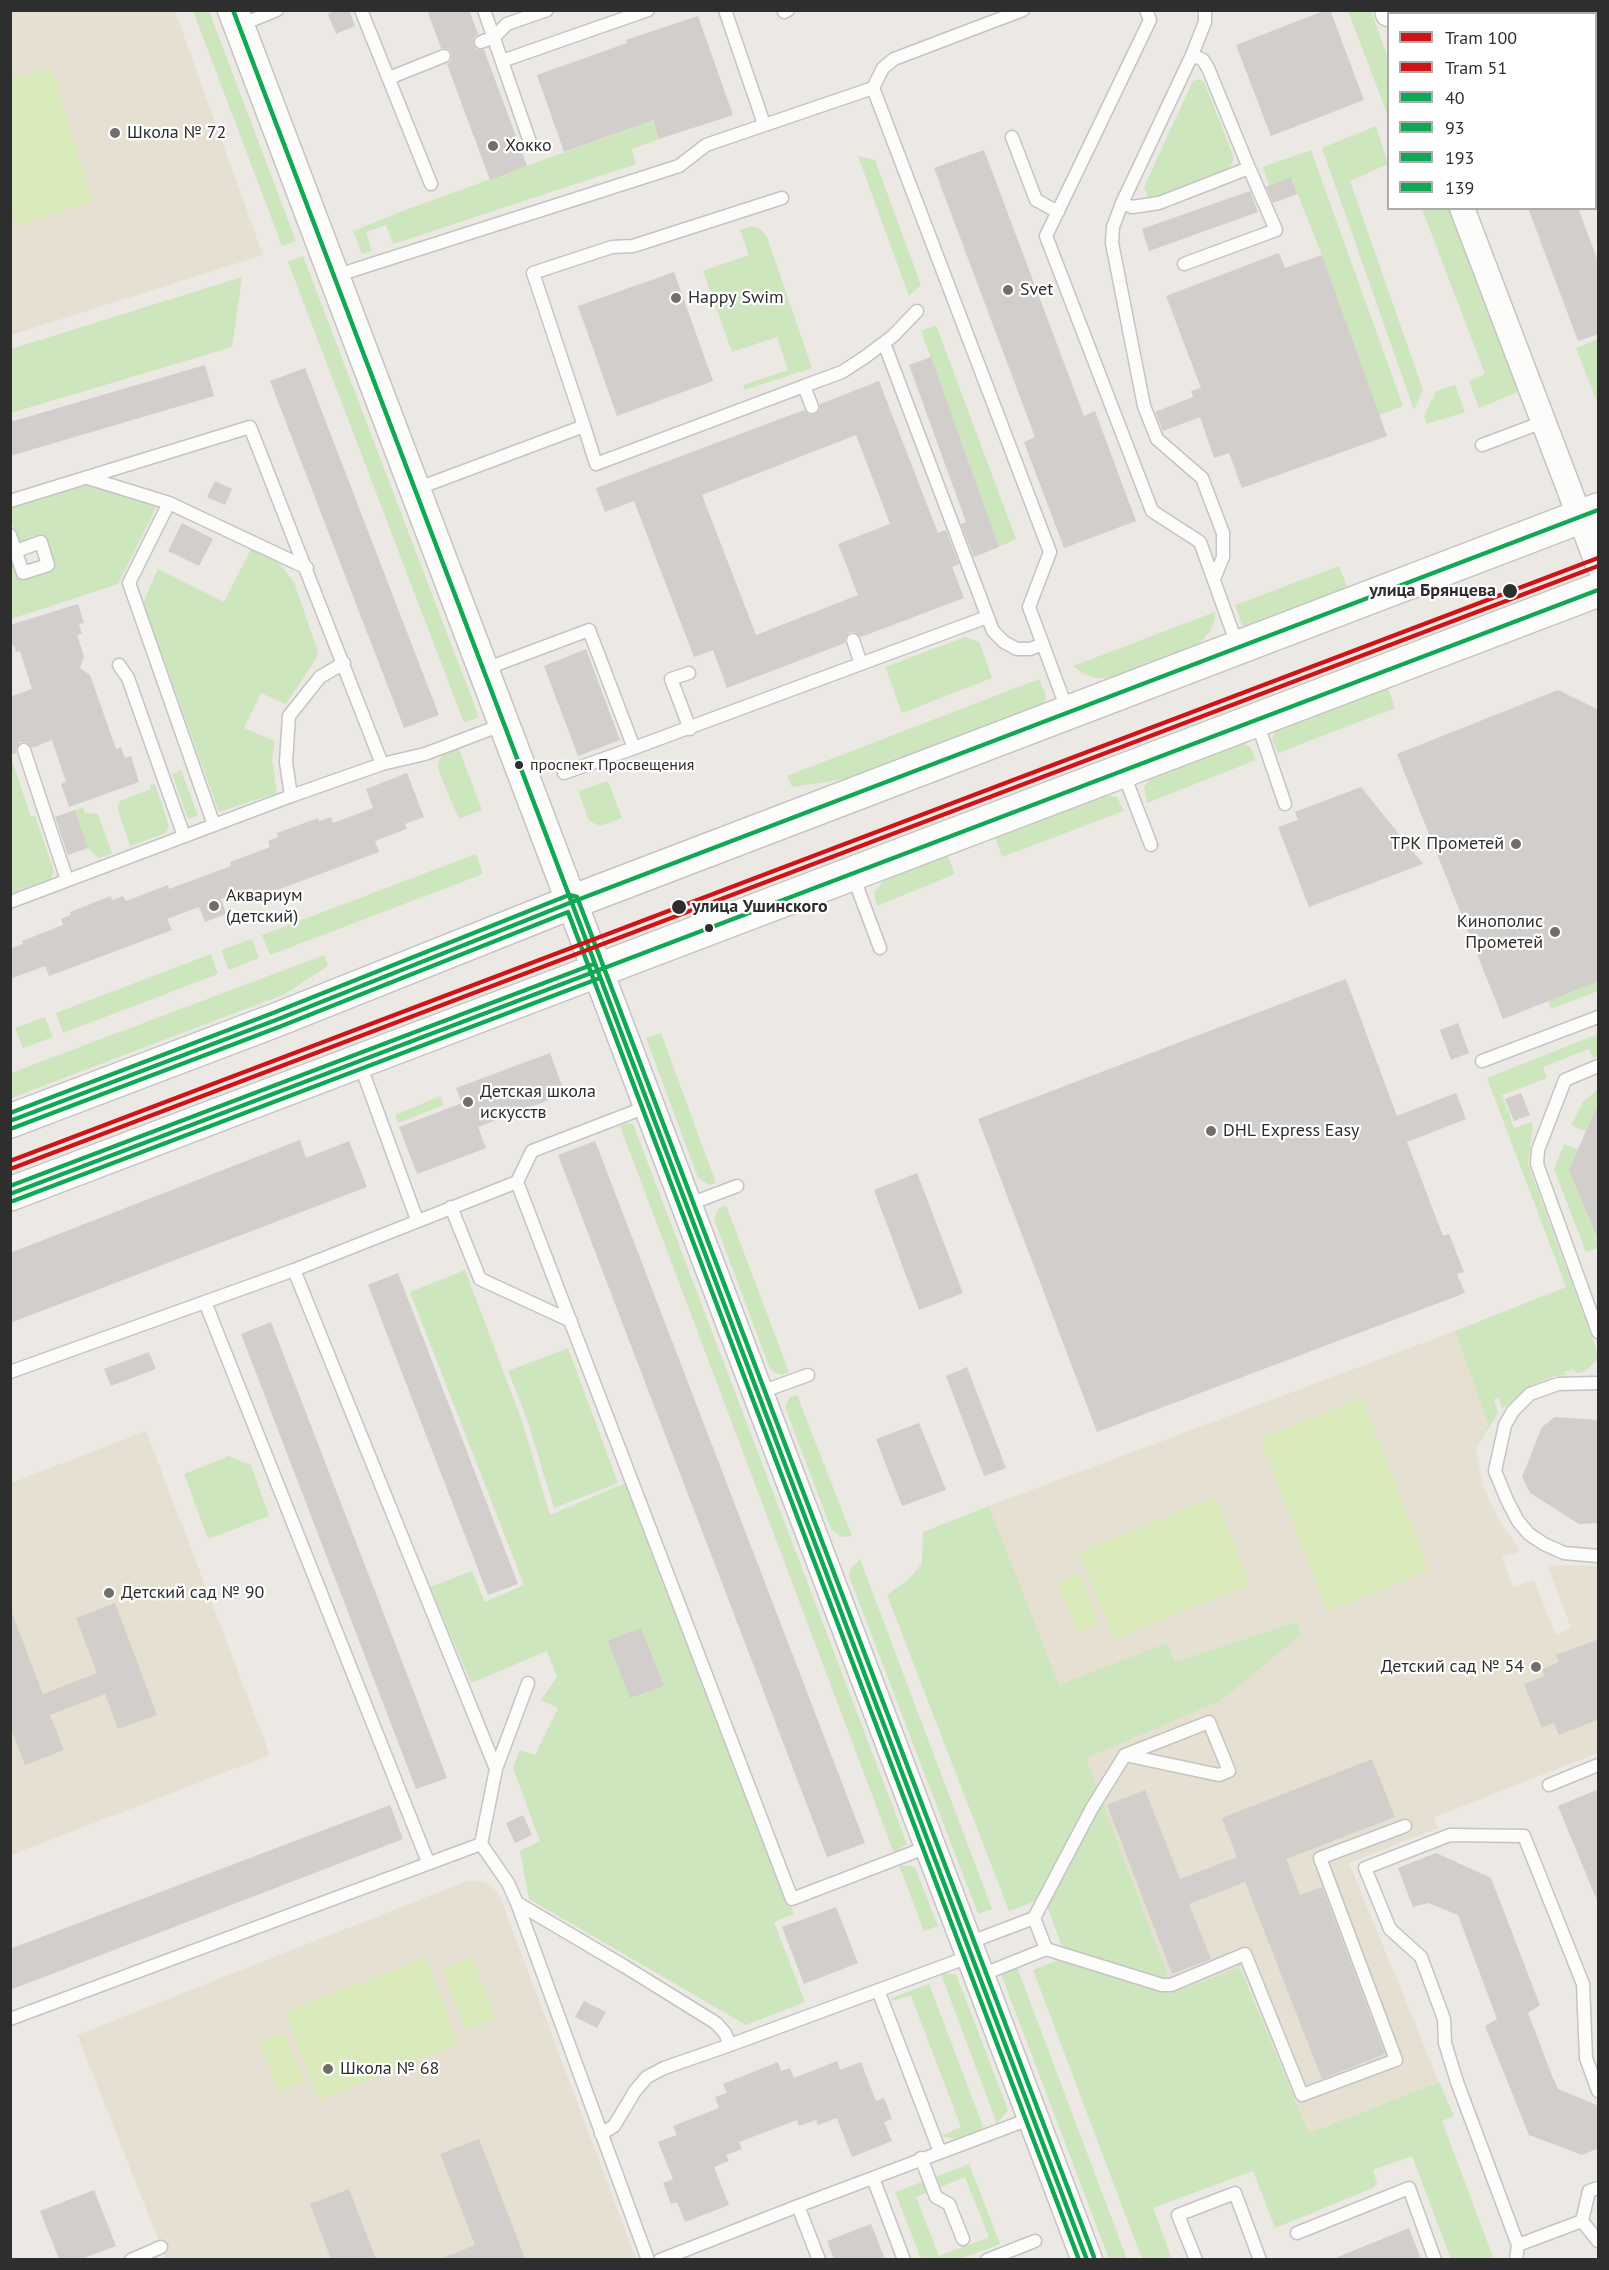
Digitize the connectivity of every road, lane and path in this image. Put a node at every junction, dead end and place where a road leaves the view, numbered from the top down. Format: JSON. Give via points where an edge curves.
{"nodes":[{"id":1,"x":276,"y":10,"type":"edge"},
{"id":2,"x":361,"y":10,"type":"edge"},
{"id":3,"x":484,"y":10,"type":"edge"},
{"id":4,"x":547,"y":10,"type":"edge"},
{"id":5,"x":648,"y":10,"type":"edge"},
{"id":6,"x":725,"y":10,"type":"edge"},
{"id":7,"x":1023,"y":10,"type":"edge"},
{"id":8,"x":1146,"y":10,"type":"edge"},
{"id":9,"x":1205,"y":10,"type":"edge"},
{"id":10,"x":236,"y":18,"type":"edge"},
{"id":11,"x":494,"y":37,"type":"junction"},
{"id":12,"x":481,"y":42,"type":"dead end"},
{"id":13,"x":1192,"y":55,"type":"junction"},
{"id":14,"x":444,"y":56,"type":"dead end"},
{"id":15,"x":502,"y":61,"type":"junction"},
{"id":16,"x":389,"y":78,"type":"junction"},
{"id":17,"x":873,"y":88,"type":"junction"},
{"id":18,"x":764,"y":124,"type":"junction"},
{"id":19,"x":1012,"y":137,"type":"dead end"},
{"id":20,"x":530,"y":142,"type":"dead end"},
{"id":21,"x":1250,"y":168,"type":"junction"},
{"id":22,"x":431,"y":184,"type":"dead end"},
{"id":23,"x":782,"y":198,"type":"dead end"},
{"id":24,"x":1122,"y":203,"type":"junction"},
{"id":25,"x":1463,"y":210,"type":"edge"},
{"id":26,"x":1058,"y":212,"type":"junction"},
{"id":27,"x":1184,"y":264,"type":"dead end"},
{"id":28,"x":334,"y":276,"type":"junction"},
{"id":29,"x":917,"y":311,"type":"dead end"},
{"id":30,"x":884,"y":343,"type":"junction"},
{"id":31,"x":804,"y":386,"type":"junction"},
{"id":32,"x":812,"y":407,"type":"dead end"},
{"id":33,"x":1543,"y":422,"type":"junction"},
{"id":34,"x":584,"y":426,"type":"junction"},
{"id":35,"x":1482,"y":445,"type":"dead end"},
{"id":36,"x":88,"y":478,"type":"junction"},
{"id":37,"x":415,"y":489,"type":"junction"},
{"id":38,"x":10,"y":501,"type":"edge"},
{"id":39,"x":169,"y":503,"type":"junction"},
{"id":40,"x":1589,"y":514,"type":"edge"},
{"id":41,"x":10,"y":535,"type":"edge"},
{"id":42,"x":16,"y":550,"type":"dead end"},
{"id":43,"x":1599,"y":565,"type":"edge"},
{"id":44,"x":307,"y":568,"type":"junction"},
{"id":45,"x":1214,"y":579,"type":"junction"},
{"id":46,"x":1599,"y":590,"type":"edge"},
{"id":47,"x":987,"y":617,"type":"junction"},
{"id":48,"x":853,"y":640,"type":"dead end"},
{"id":49,"x":1043,"y":644,"type":"junction"},
{"id":50,"x":1238,"y":648,"type":"junction"},
{"id":51,"x":344,"y":663,"type":"junction"},
{"id":52,"x":861,"y":664,"type":"junction"},
{"id":53,"x":119,"y":665,"type":"dead end"},
{"id":54,"x":483,"y":670,"type":"junction"},
{"id":55,"x":688,"y":672,"type":"dead end"},
{"id":56,"x":1068,"y":713,"type":"junction"},
{"id":57,"x":1257,"y":720,"type":"junction"},
{"id":58,"x":504,"y":724,"type":"junction"},
{"id":59,"x":690,"y":729,"type":"junction"},
{"id":60,"x":634,"y":748,"type":"junction"},
{"id":61,"x":24,"y":750,"type":"dead end"},
{"id":62,"x":382,"y":764,"type":"junction"},
{"id":63,"x":1122,"y":771,"type":"junction"},
{"id":64,"x":564,"y":773,"type":"dead end"},
{"id":65,"x":291,"y":796,"type":"junction"},
{"id":66,"x":1285,"y":804,"type":"dead end"},
{"id":67,"x":214,"y":825,"type":"junction"},
{"id":68,"x":184,"y":836,"type":"junction"},
{"id":69,"x":1151,"y":845,"type":"dead end"},
{"id":70,"x":852,"y":874,"type":"junction"},
{"id":71,"x":67,"y":880,"type":"junction"},
{"id":72,"x":10,"y":902,"type":"edge"},
{"id":73,"x":572,"y":902,"type":"junction"},
{"id":74,"x":880,"y":948,"type":"dead end"},
{"id":75,"x":597,"y":971,"type":"junction"},
{"id":76,"x":1599,"y":1017,"type":"edge"},
{"id":77,"x":1482,"y":1061,"type":"dead end"},
{"id":78,"x":359,"y":1062,"type":"junction"},
{"id":79,"x":1599,"y":1066,"type":"edge"},
{"id":80,"x":649,"y":1106,"type":"junction"},
{"id":81,"x":10,"y":1120,"type":"edge"},
{"id":82,"x":517,"y":1182,"type":"junction"},
{"id":83,"x":737,"y":1186,"type":"dead end"},
{"id":84,"x":10,"y":1194,"type":"edge"},
{"id":85,"x":687,"y":1205,"type":"junction"},
{"id":86,"x":451,"y":1207,"type":"junction"},
{"id":87,"x":417,"y":1220,"type":"junction"},
{"id":88,"x":294,"y":1270,"type":"junction"},
{"id":89,"x":205,"y":1302,"type":"junction"},
{"id":90,"x":571,"y":1321,"type":"junction"},
{"id":91,"x":1599,"y":1332,"type":"edge"},
{"id":92,"x":10,"y":1372,"type":"edge"},
{"id":93,"x":808,"y":1375,"type":"dead end"},
{"id":94,"x":1599,"y":1383,"type":"edge"},
{"id":95,"x":758,"y":1394,"type":"junction"},
{"id":96,"x":1599,"y":1556,"type":"edge"},
{"id":97,"x":528,"y":1683,"type":"dead end"},
{"id":98,"x":1125,"y":1755,"type":"junction"},
{"id":99,"x":1599,"y":1765,"type":"edge"},
{"id":100,"x":496,"y":1769,"type":"junction"},
{"id":101,"x":1550,"y":1785,"type":"dead end"},
{"id":102,"x":1405,"y":1826,"type":"dead end"},
{"id":103,"x":481,"y":1844,"type":"junction"},
{"id":104,"x":930,"y":1846,"type":"junction"},
{"id":105,"x":428,"y":1862,"type":"junction"},
{"id":106,"x":517,"y":1903,"type":"junction"},
{"id":107,"x":1034,"y":1918,"type":"junction"},
{"id":108,"x":1046,"y":1949,"type":"junction"},
{"id":109,"x":973,"y":1958,"type":"junction"},
{"id":110,"x":878,"y":1990,"type":"junction"},
{"id":111,"x":10,"y":2019,"type":"edge"},
{"id":112,"x":730,"y":2045,"type":"junction"},
{"id":113,"x":1598,"y":2087,"type":"edge"},
{"id":114,"x":1034,"y":2117,"type":"junction"},
{"id":115,"x":601,"y":2134,"type":"junction"},
{"id":116,"x":940,"y":2152,"type":"junction"},
{"id":117,"x":921,"y":2158,"type":"junction"},
{"id":118,"x":873,"y":2178,"type":"junction"},
{"id":119,"x":1599,"y":2188,"type":"edge"},
{"id":120,"x":798,"y":2206,"type":"junction"},
{"id":121,"x":1582,"y":2221,"type":"junction"},
{"id":122,"x":1297,"y":2233,"type":"dead end"},
{"id":123,"x":963,"y":2239,"type":"dead end"},
{"id":124,"x":1035,"y":2241,"type":"dead end"},
{"id":125,"x":1599,"y":2241,"type":"edge"},
{"id":126,"x":1518,"y":2245,"type":"junction"},
{"id":127,"x":161,"y":2247,"type":"dead end"},
{"id":128,"x":131,"y":2259,"type":"edge"},
{"id":129,"x":648,"y":2259,"type":"edge"},
{"id":130,"x":660,"y":2259,"type":"edge"},
{"id":131,"x":819,"y":2259,"type":"edge"},
{"id":132,"x":904,"y":2259,"type":"edge"},
{"id":133,"x":987,"y":2259,"type":"edge"},
{"id":134,"x":1087,"y":2259,"type":"edge"},
{"id":135,"x":1196,"y":2259,"type":"edge"},
{"id":136,"x":1260,"y":2259,"type":"edge"},
{"id":137,"x":1436,"y":2259,"type":"edge"},
{"id":138,"x":1515,"y":2259,"type":"edge"}],
"edges":[{"from":1,"to":10,"type":"lane"},
{"from":2,"to":16,"type":"lane"},
{"from":3,"to":11,"type":"lane"},
{"from":4,"to":11,"type":"lane","via":[[507,24]]},
{"from":5,"to":15,"type":"lane"},
{"from":6,"to":18,"type":"lane"},
{"from":7,"to":17,"type":"lane","via":[[894,59],[883,68]]},
{"from":8,"to":26,"type":"lane","via":[[1150,20]]},
{"from":9,"to":13,"type":"lane","via":[[1205,22]]},
{"from":10,"to":28,"type":"street"},
{"from":11,"to":12,"type":"lane"},
{"from":11,"to":15,"type":"lane"},
{"from":13,"to":21,"type":"lane","via":[[1203,60],[1208,68]]},
{"from":13,"to":24,"type":"lane"},
{"from":14,"to":16,"type":"lane"},
{"from":15,"to":20,"type":"lane"},
{"from":16,"to":22,"type":"lane"},
{"from":17,"to":18,"type":"lane"},
{"from":17,"to":49,"type":"lane","via":[[1050,552],[1029,607]]},
{"from":18,"to":28,"type":"lane","via":[[706,145],[679,166]]},
{"from":19,"to":26,"type":"lane","via":[[1036,200]]},
{"from":21,"to":24,"type":"lane","via":[[1159,203],[1132,207]]},
{"from":21,"to":27,"type":"lane","via":[[1276,230]]},
{"from":23,"to":34,"type":"lane","via":[[533,273]]},
{"from":24,"to":45,"type":"lane","via":[[1112,243],[1144,406],[1157,439],[1202,478],[1223,533],[1223,557]]},
{"from":25,"to":33,"type":"street"},
{"from":26,"to":45,"type":"lane","via":[[1046,236],[1152,511],[1200,542]]},
{"from":28,"to":37,"type":"street"},
{"from":29,"to":30,"type":"lane"},
{"from":30,"to":31,"type":"lane","via":[[842,372]]},
{"from":30,"to":47,"type":"lane"},
{"from":31,"to":32,"type":"lane"},
{"from":31,"to":34,"type":"lane","via":[[596,464]]},
{"from":33,"to":35,"type":"lane"},
{"from":33,"to":40,"type":"street"},
{"from":34,"to":37,"type":"lane"},
{"from":36,"to":38,"type":"lane"},
{"from":36,"to":39,"type":"lane"},
{"from":36,"to":44,"type":"lane","via":[[250,427]]},
{"from":37,"to":54,"type":"street"},
{"from":39,"to":44,"type":"lane"},
{"from":39,"to":67,"type":"lane","via":[[129,583]]},
{"from":40,"to":43,"type":"street"},
{"from":40,"to":50,"type":"main road"},
{"from":41,"to":42,"type":"lane"},
{"from":44,"to":51,"type":"lane"},
{"from":45,"to":50,"type":"lane"},
{"from":46,"to":57,"type":"main road"},
{"from":47,"to":49,"type":"lane","via":[[993,631],[1017,649]]},
{"from":47,"to":52,"type":"lane"},
{"from":48,"to":52,"type":"lane"},
{"from":49,"to":56,"type":"lane"},
{"from":50,"to":56,"type":"main road"},
{"from":51,"to":62,"type":"lane"},
{"from":51,"to":65,"type":"lane","via":[[320,677],[289,716],[286,762]]},
{"from":52,"to":59,"type":"lane"},
{"from":53,"to":68,"type":"lane","via":[[128,678]]},
{"from":54,"to":58,"type":"street"},
{"from":54,"to":60,"type":"lane","via":[[589,630]]},
{"from":55,"to":59,"type":"lane","via":[[671,679]]},
{"from":56,"to":73,"type":"main road"},
{"from":57,"to":63,"type":"main road"},
{"from":57,"to":66,"type":"lane"},
{"from":58,"to":62,"type":"lane","via":[[425,754]]},
{"from":58,"to":73,"type":"street"},
{"from":59,"to":60,"type":"lane"},
{"from":60,"to":64,"type":"lane"},
{"from":61,"to":71,"type":"lane"},
{"from":62,"to":65,"type":"lane"},
{"from":63,"to":69,"type":"lane"},
{"from":63,"to":70,"type":"main road"},
{"from":65,"to":67,"type":"lane"},
{"from":67,"to":68,"type":"lane"},
{"from":68,"to":71,"type":"lane"},
{"from":70,"to":74,"type":"lane"},
{"from":70,"to":75,"type":"main road"},
{"from":71,"to":72,"type":"lane"},
{"from":73,"to":75,"type":"street"},
{"from":73,"to":81,"type":"main road"},
{"from":75,"to":78,"type":"main road"},
{"from":75,"to":80,"type":"street"},
{"from":76,"to":77,"type":"lane"},
{"from":78,"to":84,"type":"main road"},
{"from":78,"to":87,"type":"lane"},
{"from":79,"to":91,"type":"lane","via":[[1565,1080],[1538,1150],[1538,1164]]},
{"from":80,"to":82,"type":"lane","via":[[532,1151]]},
{"from":80,"to":85,"type":"street"},
{"from":82,"to":86,"type":"lane"},
{"from":82,"to":90,"type":"lane"},
{"from":83,"to":85,"type":"lane"},
{"from":85,"to":95,"type":"street"},
{"from":86,"to":87,"type":"lane"},
{"from":86,"to":90,"type":"lane","via":[[480,1279]]},
{"from":87,"to":88,"type":"lane"},
{"from":88,"to":89,"type":"lane"},
{"from":88,"to":100,"type":"lane"},
{"from":89,"to":92,"type":"lane"},
{"from":89,"to":105,"type":"lane"},
{"from":90,"to":104,"type":"lane","via":[[792,1899]]},
{"from":93,"to":95,"type":"lane"},
{"from":94,"to":96,"type":"lane","via":[[1558,1384],[1530,1394],[1505,1425],[1495,1471],[1512,1510],[1529,1534],[1564,1553]]},
{"from":95,"to":104,"type":"street"},
{"from":97,"to":100,"type":"lane"},
{"from":98,"to":98,"type":"lane","via":[[1219,1775],[1229,1771],[1209,1722]]},
{"from":98,"to":107,"type":"lane"},
{"from":99,"to":101,"type":"lane"},
{"from":100,"to":103,"type":"lane"},
{"from":102,"to":108,"type":"lane","via":[[1320,1858],[1396,2060],[1302,2095],[1245,1954],[1171,1985],[1162,1985]]},
{"from":103,"to":105,"type":"lane"},
{"from":103,"to":106,"type":"lane"},
{"from":104,"to":109,"type":"street"},
{"from":105,"to":111,"type":"lane"},
{"from":106,"to":112,"type":"lane","via":[[716,2023]]},
{"from":106,"to":115,"type":"lane"},
{"from":107,"to":108,"type":"lane"},
{"from":107,"to":109,"type":"lane"},
{"from":108,"to":109,"type":"lane"},
{"from":109,"to":110,"type":"lane"},
{"from":109,"to":114,"type":"street"},
{"from":110,"to":112,"type":"lane"},
{"from":110,"to":116,"type":"lane"},
{"from":112,"to":115,"type":"lane","via":[[663,2068],[647,2078],[614,2126]]},
{"from":113,"to":126,"type":"lane","via":[[1586,2058],[1583,1984],[1524,1836],[1450,1835],[1365,1868],[1390,1929],[1421,1958],[1444,2019],[1444,2043],[1457,2082]]},
{"from":114,"to":116,"type":"lane"},
{"from":114,"to":134,"type":"street"},
{"from":115,"to":129,"type":"lane"},
{"from":116,"to":117,"type":"lane"},
{"from":117,"to":118,"type":"lane"},
{"from":117,"to":123,"type":"lane","via":[[936,2197],[949,2204]]},
{"from":118,"to":120,"type":"lane"},
{"from":118,"to":132,"type":"lane"},
{"from":119,"to":121,"type":"lane","via":[[1589,2191]]},
{"from":120,"to":130,"type":"lane"},
{"from":120,"to":131,"type":"lane"},
{"from":121,"to":125,"type":"lane"},
{"from":121,"to":126,"type":"lane"},
{"from":122,"to":137,"type":"lane","via":[[1409,2188]]},
{"from":124,"to":133,"type":"lane"},
{"from":126,"to":138,"type":"lane"},
{"from":127,"to":128,"type":"lane"},
{"from":135,"to":136,"type":"lane","via":[[1179,2215],[1235,2193]]}]}
